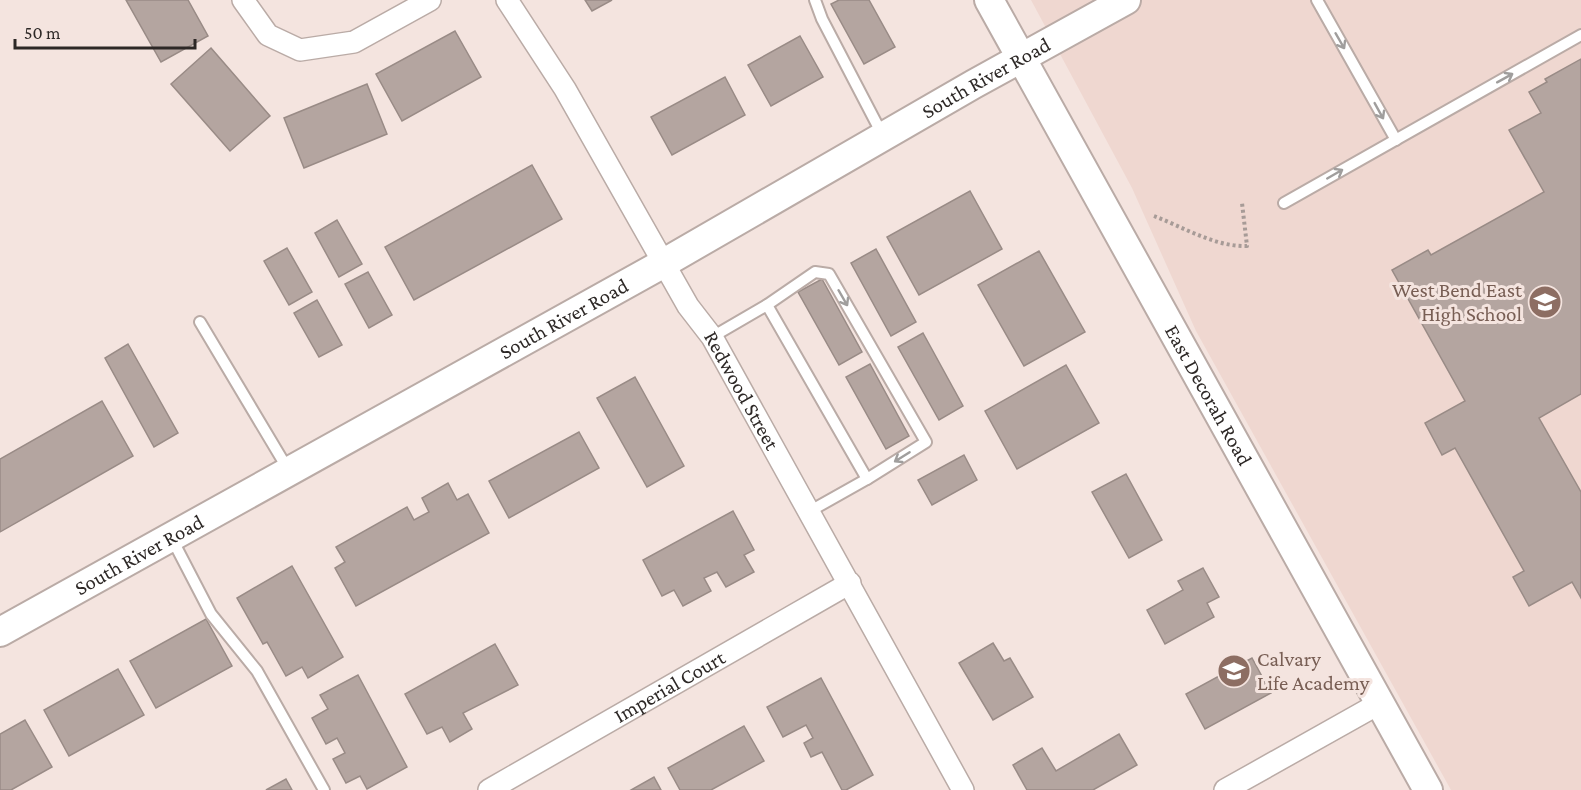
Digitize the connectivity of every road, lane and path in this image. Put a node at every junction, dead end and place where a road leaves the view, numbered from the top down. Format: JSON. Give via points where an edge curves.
{"nodes":[{"id":1,"x":243,"y":0,"type":"edge"},
{"id":2,"x":430,"y":0,"type":"edge"},
{"id":3,"x":507,"y":0,"type":"edge"},
{"id":4,"x":815,"y":0,"type":"edge"},
{"id":5,"x":989,"y":0,"type":"edge"},
{"id":6,"x":1126,"y":0,"type":"edge"},
{"id":7,"x":1317,"y":0,"type":"edge"},
{"id":8,"x":1581,"y":35,"type":"edge"},
{"id":9,"x":1021,"y":59,"type":"junction"},
{"id":10,"x":883,"y":137,"type":"junction"},
{"id":11,"x":1396,"y":140,"type":"junction"},
{"id":12,"x":1242,"y":203,"type":"dead end"},
{"id":13,"x":1284,"y":203,"type":"dead end"},
{"id":14,"x":1154,"y":216,"type":"dead end"},
{"id":15,"x":664,"y":263,"type":"junction"},
{"id":16,"x":767,"y":305,"type":"junction"},
{"id":17,"x":200,"y":322,"type":"dead end"},
{"id":18,"x":712,"y":337,"type":"junction"},
{"id":19,"x":289,"y":471,"type":"junction"},
{"id":20,"x":867,"y":479,"type":"junction"},
{"id":21,"x":810,"y":511,"type":"junction"},
{"id":22,"x":171,"y":537,"type":"junction"},
{"id":23,"x":850,"y":583,"type":"junction"},
{"id":24,"x":0,"y":632,"type":"edge"},
{"id":25,"x":1380,"y":703,"type":"junction"},
{"id":26,"x":324,"y":790,"type":"edge"},
{"id":27,"x":489,"y":790,"type":"edge"},
{"id":28,"x":963,"y":790,"type":"edge"},
{"id":29,"x":1225,"y":790,"type":"edge"},
{"id":30,"x":1428,"y":790,"type":"edge"}],
"edges":[{"from":1,"to":2,"type":"street","via":[[268,35],[300,50],[354,42]]},
{"from":3,"to":15,"type":"street","name":"Redwood Street","via":[[565,89]]},
{"from":4,"to":10,"type":"lane"},
{"from":5,"to":9,"type":"street","name":"East Decorah Road"},
{"from":6,"to":9,"type":"street","name":"South River Road"},
{"from":7,"to":11,"type":"lane","one_way":true},
{"from":11,"to":8,"type":"lane","one_way":true},
{"from":9,"to":10,"type":"street","name":"South River Road"},
{"from":9,"to":25,"type":"street","name":"East Decorah Road"},
{"from":10,"to":15,"type":"street","name":"South River Road"},
{"from":13,"to":11,"type":"lane","one_way":true},
{"from":12,"to":14,"type":"path","via":[[1247,246],[1224,243]]},
{"from":15,"to":18,"type":"street","name":"Redwood Street","via":[[688,306]]},
{"from":15,"to":19,"type":"street","name":"South River Road"},
{"from":16,"to":18,"type":"lane"},
{"from":16,"to":20,"type":"lane"},
{"from":16,"to":20,"type":"lane","one_way":true,"via":[[815,272],[829,274],[926,442]]},
{"from":17,"to":19,"type":"lane"},
{"from":18,"to":21,"type":"street","name":"Redwood Street"},
{"from":19,"to":22,"type":"street","name":"South River Road"},
{"from":20,"to":21,"type":"lane"},
{"from":21,"to":23,"type":"street","name":"Redwood Street"},
{"from":22,"to":24,"type":"street","name":"South River Road"},
{"from":22,"to":26,"type":"lane","via":[[211,614],[257,671]]},
{"from":23,"to":27,"type":"street","name":"Imperial Court"},
{"from":23,"to":28,"type":"street","name":"Redwood Street"},
{"from":25,"to":29,"type":"street"},
{"from":25,"to":30,"type":"street","name":"East Decorah Road"}]}
